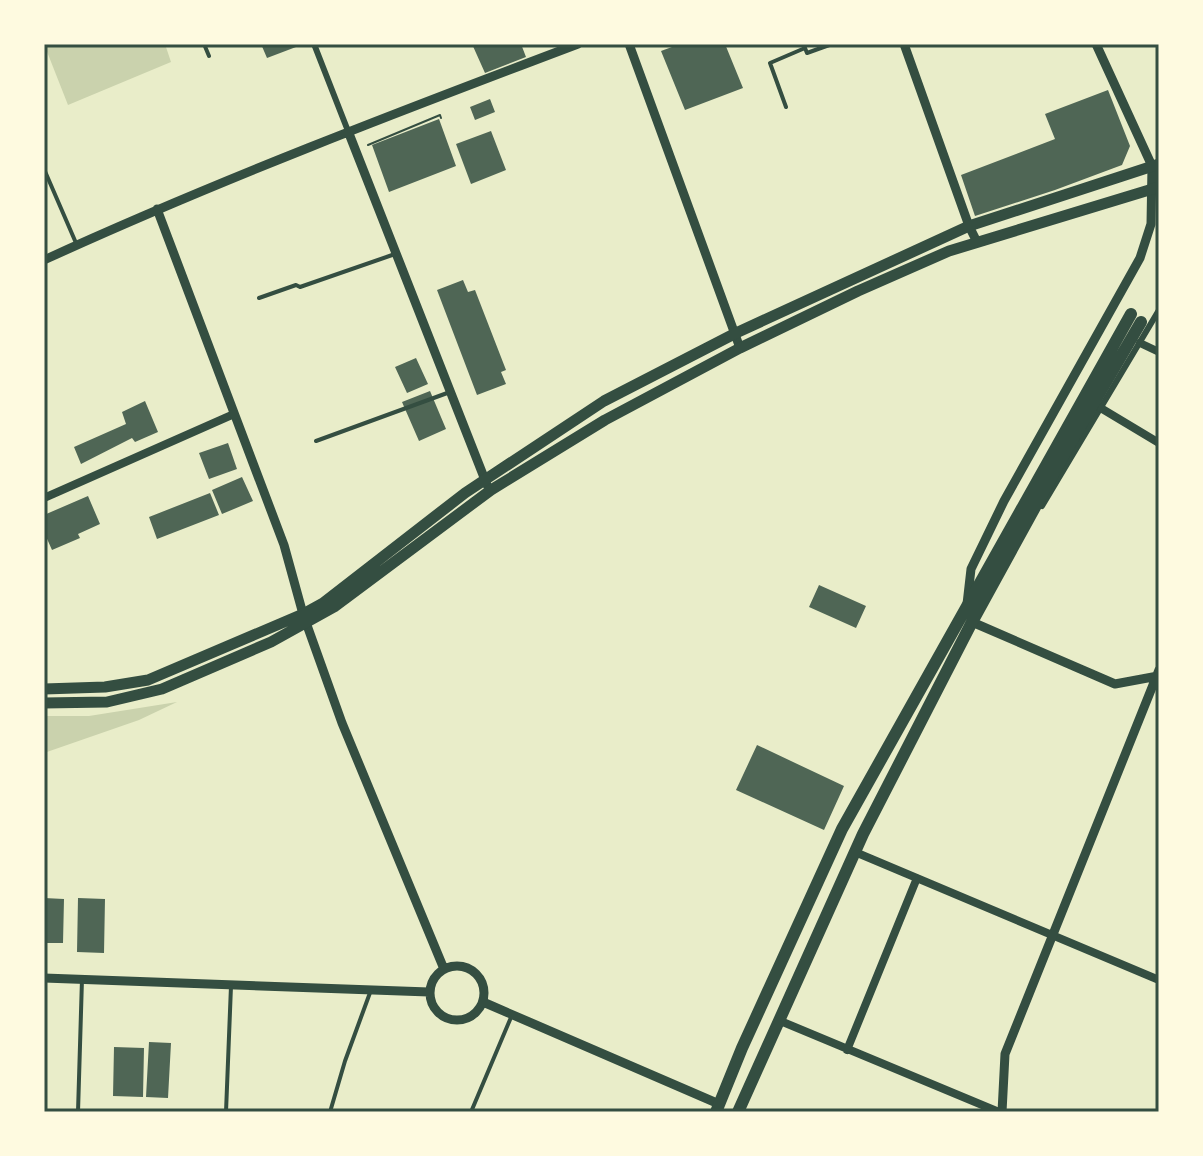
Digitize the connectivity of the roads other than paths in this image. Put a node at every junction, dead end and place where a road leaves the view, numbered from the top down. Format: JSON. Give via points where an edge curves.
{"nodes":[{"id":1,"x":204,"y":44,"type":"edge"},
{"id":2,"x":314,"y":44,"type":"edge"},
{"id":3,"x":578,"y":44,"type":"edge"},
{"id":4,"x":629,"y":44,"type":"edge"},
{"id":5,"x":832,"y":44,"type":"edge"},
{"id":6,"x":904,"y":44,"type":"edge"},
{"id":7,"x":1096,"y":44,"type":"edge"},
{"id":8,"x":209,"y":56,"type":"dead end"},
{"id":9,"x":786,"y":107,"type":"dead end"},
{"id":10,"x":348,"y":131,"type":"junction"},
{"id":11,"x":1155,"y":165,"type":"edge"},
{"id":12,"x":44,"y":169,"type":"edge"},
{"id":13,"x":1155,"y":188,"type":"edge"},
{"id":14,"x":157,"y":209,"type":"junction"},
{"id":15,"x":969,"y":226,"type":"junction"},
{"id":16,"x":977,"y":242,"type":"junction"},
{"id":17,"x":77,"y":245,"type":"junction"},
{"id":18,"x":395,"y":254,"type":"junction"},
{"id":19,"x":44,"y":260,"type":"edge"},
{"id":20,"x":259,"y":298,"type":"dead end"},
{"id":21,"x":1159,"y":310,"type":"edge"},
{"id":22,"x":736,"y":333,"type":"junction"},
{"id":23,"x":1140,"y":343,"type":"junction"},
{"id":24,"x":740,"y":348,"type":"junction"},
{"id":25,"x":1159,"y":352,"type":"edge"},
{"id":26,"x":450,"y":392,"type":"junction"},
{"id":27,"x":1097,"y":406,"type":"junction"},
{"id":28,"x":234,"y":414,"type":"junction"},
{"id":29,"x":316,"y":441,"type":"dead end"},
{"id":30,"x":1159,"y":443,"type":"edge"},
{"id":31,"x":488,"y":485,"type":"junction"},
{"id":32,"x":44,"y":498,"type":"edge"},
{"id":33,"x":969,"y":616,"type":"junction"},
{"id":34,"x":305,"y":618,"type":"junction"},
{"id":35,"x":1158,"y":674,"type":"edge"},
{"id":36,"x":44,"y":689,"type":"edge"},
{"id":37,"x":44,"y":703,"type":"edge"},
{"id":38,"x":855,"y":852,"type":"junction"},
{"id":39,"x":917,"y":878,"type":"junction"},
{"id":40,"x":1053,"y":934,"type":"junction"},
{"id":41,"x":444,"y":969,"type":"junction"},
{"id":42,"x":44,"y":978,"type":"edge"},
{"id":43,"x":82,"y":979,"type":"junction"},
{"id":44,"x":1159,"y":980,"type":"edge"},
{"id":45,"x":231,"y":985,"type":"junction"},
{"id":46,"x":371,"y":990,"type":"junction"},
{"id":47,"x":429,"y":992,"type":"junction"},
{"id":48,"x":483,"y":1002,"type":"junction"},
{"id":49,"x":512,"y":1014,"type":"junction"},
{"id":50,"x":778,"y":1020,"type":"junction"},
{"id":51,"x":847,"y":1050,"type":"junction"},
{"id":52,"x":718,"y":1108,"type":"edge"},
{"id":53,"x":78,"y":1112,"type":"edge"},
{"id":54,"x":226,"y":1112,"type":"edge"},
{"id":55,"x":330,"y":1112,"type":"edge"},
{"id":56,"x":471,"y":1112,"type":"edge"},
{"id":57,"x":738,"y":1112,"type":"edge"},
{"id":58,"x":1000,"y":1112,"type":"edge"}],
"edges":[{"from":1,"to":8,"type":"lane"},
{"from":2,"to":10,"type":"street"},
{"from":3,"to":10,"type":"street"},
{"from":4,"to":22,"type":"street"},
{"from":5,"to":9,"type":"lane","via":[[807,53],[805,48],[770,63]]},
{"from":6,"to":15,"type":"street"},
{"from":7,"to":11,"type":"street"},
{"from":10,"to":14,"type":"street"},
{"from":10,"to":18,"type":"street"},
{"from":11,"to":13,"type":"street"},
{"from":11,"to":15,"type":"main road"},
{"from":12,"to":17,"type":"lane"},
{"from":13,"to":16,"type":"main road"},
{"from":13,"to":33,"type":"street","via":[[1140,258],[971,569]]},
{"from":14,"to":17,"type":"street"},
{"from":14,"to":28,"type":"street"},
{"from":15,"to":16,"type":"street"},
{"from":15,"to":22,"type":"main road"},
{"from":16,"to":24,"type":"main road"},
{"from":17,"to":19,"type":"street"},
{"from":18,"to":20,"type":"lane"},
{"from":18,"to":26,"type":"street"},
{"from":21,"to":23,"type":"street"},
{"from":22,"to":24,"type":"street"},
{"from":22,"to":31,"type":"main road","via":[[604,401]]},
{"from":23,"to":25,"type":"street"},
{"from":23,"to":27,"type":"street"},
{"from":24,"to":31,"type":"main road"},
{"from":26,"to":29,"type":"lane"},
{"from":26,"to":31,"type":"street"},
{"from":27,"to":30,"type":"street"},
{"from":27,"to":33,"type":"main road","via":[[981,609]]},
{"from":27,"to":33,"type":"main road","via":[[1136,318],[1037,478]]},
{"from":28,"to":32,"type":"street"},
{"from":28,"to":34,"type":"street","via":[[284,545]]},
{"from":31,"to":34,"type":"main road","via":[[334,607]]},
{"from":33,"to":35,"type":"street","via":[[1115,684]]},
{"from":33,"to":38,"type":"main road"},
{"from":33,"to":52,"type":"main road","via":[[842,829]]},
{"from":34,"to":36,"type":"main road","via":[[148,680]]},
{"from":34,"to":37,"type":"main road","via":[[271,642],[162,689],[107,702]]},
{"from":34,"to":41,"type":"street","via":[[342,723]]},
{"from":35,"to":40,"type":"street"},
{"from":38,"to":39,"type":"street"},
{"from":38,"to":50,"type":"main road"},
{"from":39,"to":40,"type":"street"},
{"from":39,"to":51,"type":"street"},
{"from":40,"to":44,"type":"street"},
{"from":40,"to":58,"type":"street","via":[[1005,1054]]},
{"from":41,"to":47,"type":"street"},
{"from":41,"to":48,"type":"street","via":[[461,966],[477,975]]},
{"from":42,"to":43,"type":"street"},
{"from":43,"to":45,"type":"street"},
{"from":43,"to":53,"type":"lane"},
{"from":45,"to":46,"type":"street"},
{"from":45,"to":54,"type":"lane"},
{"from":46,"to":47,"type":"street"},
{"from":46,"to":55,"type":"lane"},
{"from":47,"to":48,"type":"street","via":[[435,1010],[449,1020],[468,1018]]},
{"from":48,"to":49,"type":"street"},
{"from":49,"to":52,"type":"street"},
{"from":49,"to":56,"type":"lane"},
{"from":50,"to":51,"type":"street"},
{"from":50,"to":57,"type":"main road"},
{"from":51,"to":58,"type":"street"}]}
